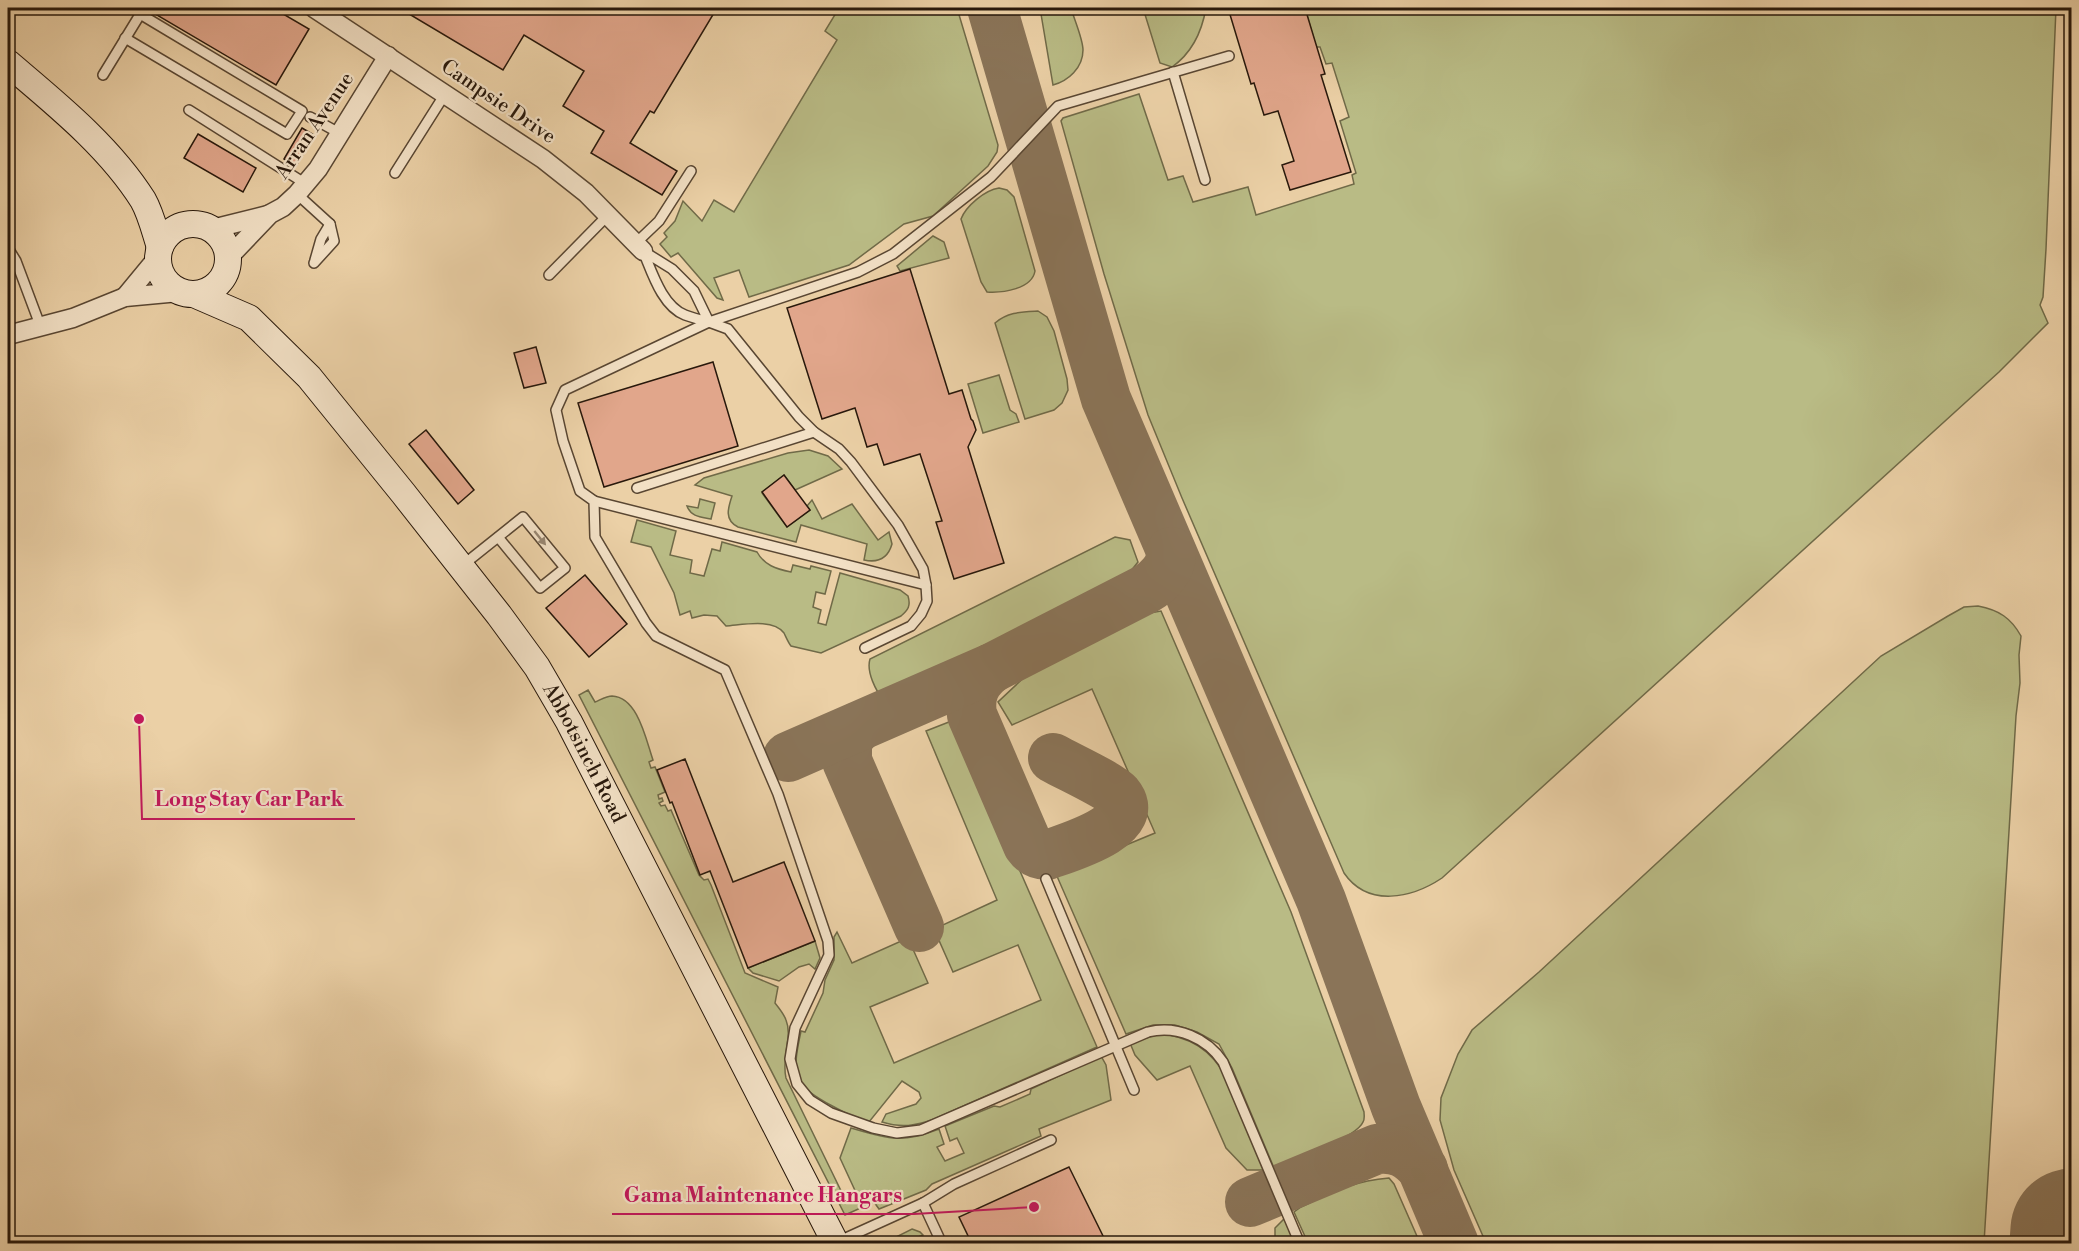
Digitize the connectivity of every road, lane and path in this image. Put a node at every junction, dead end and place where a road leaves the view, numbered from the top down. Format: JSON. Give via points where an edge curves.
{"nodes":[{"id":1,"x":314,"y":8,"type":"edge"},
{"id":2,"x":142,"y":11,"type":"edge"},
{"id":3,"x":125,"y":38,"type":"junction"},
{"id":4,"x":388,"y":56,"type":"junction"},
{"id":5,"x":1229,"y":57,"type":"dead end"},
{"id":6,"x":8,"y":63,"type":"edge"},
{"id":7,"x":1173,"y":72,"type":"junction"},
{"id":8,"x":103,"y":75,"type":"dead end"},
{"id":9,"x":445,"y":94,"type":"junction"},
{"id":10,"x":189,"y":110,"type":"dead end"},
{"id":11,"x":309,"y":117,"type":"dead end"},
{"id":12,"x":341,"y":134,"type":"junction"},
{"id":13,"x":691,"y":171,"type":"dead end"},
{"id":14,"x":395,"y":173,"type":"dead end"},
{"id":15,"x":1205,"y":180,"type":"dead end"},
{"id":16,"x":302,"y":189,"type":"junction"},
{"id":17,"x":144,"y":201,"type":"junction"},
{"id":18,"x":270,"y":214,"type":"junction"},
{"id":19,"x":609,"y":214,"type":"junction"},
{"id":20,"x":330,"y":224,"type":"dead end"},
{"id":21,"x":185,"y":225,"type":"junction"},
{"id":22,"x":212,"y":229,"type":"junction"},
{"id":23,"x":640,"y":247,"type":"junction"},
{"id":24,"x":8,"y":248,"type":"edge"},
{"id":25,"x":159,"y":252,"type":"junction"},
{"id":26,"x":228,"y":263,"type":"junction"},
{"id":27,"x":549,"y":275,"type":"dead end"},
{"id":28,"x":188,"y":293,"type":"junction"},
{"id":29,"x":125,"y":297,"type":"junction"},
{"id":30,"x":249,"y":318,"type":"junction"},
{"id":31,"x":709,"y":322,"type":"junction"},
{"id":32,"x":40,"y":325,"type":"junction"},
{"id":33,"x":8,"y":334,"type":"edge"},
{"id":34,"x":814,"y":432,"type":"junction"},
{"id":35,"x":637,"y":488,"type":"dead end"},
{"id":36,"x":594,"y":501,"type":"junction"},
{"id":37,"x":498,"y":537,"type":"junction"},
{"id":38,"x":461,"y":567,"type":"junction"},
{"id":39,"x":926,"y":585,"type":"junction"},
{"id":40,"x":865,"y":648,"type":"dead end"},
{"id":41,"x":1046,"y":879,"type":"dead end"},
{"id":42,"x":1114,"y":1046,"type":"junction"},
{"id":43,"x":1134,"y":1090,"type":"dead end"},
{"id":44,"x":1051,"y":1140,"type":"dead end"},
{"id":45,"x":923,"y":1203,"type":"junction"},
{"id":46,"x":836,"y":1243,"type":"edge"},
{"id":47,"x":942,"y":1244,"type":"edge"},
{"id":48,"x":1300,"y":1244,"type":"edge"}],
"edges":[{"from":1,"to":4,"type":"street","name":"Campsie Drive"},
{"from":2,"to":3,"type":"lane"},
{"from":2,"to":3,"type":"lane","via":[[302,111],[287,134]]},
{"from":3,"to":8,"type":"lane"},
{"from":4,"to":9,"type":"street","name":"Campsie Drive"},
{"from":4,"to":12,"type":"street","name":"Arran Avenue"},
{"from":5,"to":7,"type":"lane"},
{"from":6,"to":17,"type":"street","via":[[102,150]]},
{"from":7,"to":15,"type":"lane"},
{"from":7,"to":31,"type":"lane","via":[[1058,106],[992,177],[893,254],[858,272]]},
{"from":9,"to":14,"type":"lane"},
{"from":9,"to":19,"type":"street","name":"Campsie Drive","via":[[543,159]]},
{"from":10,"to":16,"type":"lane"},
{"from":11,"to":12,"type":"lane"},
{"from":12,"to":16,"type":"street","name":"Arran Avenue"},
{"from":13,"to":23,"type":"lane"},
{"from":16,"to":18,"type":"street","name":"Arran Avenue"},
{"from":16,"to":20,"type":"lane"},
{"from":17,"to":21,"type":"street"},
{"from":17,"to":25,"type":"street"},
{"from":18,"to":22,"type":"street","name":"Arran Avenue"},
{"from":18,"to":26,"type":"street","name":"Arran Avenue"},
{"from":19,"to":23,"type":"street","name":"Campsie Drive"},
{"from":19,"to":27,"type":"lane"},
{"from":21,"to":22,"type":"street"},
{"from":21,"to":25,"type":"street","via":[[170,233]]},
{"from":22,"to":26,"type":"street","via":[[224,241]]},
{"from":23,"to":31,"type":"lane","via":[[672,269],[694,291]]},
{"from":23,"to":31,"type":"lane","via":[[663,295],[676,310]]},
{"from":24,"to":32,"type":"lane"},
{"from":25,"to":28,"type":"street","via":[[159,266],[166,281]]},
{"from":25,"to":29,"type":"street"},
{"from":26,"to":28,"type":"street","via":[[216,287],[207,292]]},
{"from":26,"to":30,"type":"street","name":"Abbotsinch Road"},
{"from":28,"to":29,"type":"street"},
{"from":28,"to":30,"type":"street","name":"Abbotsinch Road"},
{"from":29,"to":32,"type":"street","via":[[74,318]]},
{"from":30,"to":38,"type":"street","name":"Abbotsinch Road","via":[[309,377]]},
{"from":31,"to":34,"type":"lane","via":[[728,329]]},
{"from":31,"to":36,"type":"lane","via":[[565,390],[556,410],[563,441],[580,490]]},
{"from":32,"to":33,"type":"street"},
{"from":34,"to":35,"type":"lane"},
{"from":34,"to":39,"type":"lane","via":[[850,462],[898,525],[923,568]]},
{"from":36,"to":39,"type":"lane"},
{"from":36,"to":42,"type":"lane","via":[[595,537],[656,636],[725,670],[778,794],[828,941],[829,955],[795,1028],[790,1059],[797,1084],[810,1100],[831,1113],[873,1128],[897,1133],[921,1130]]},
{"from":37,"to":37,"type":"lane","one_way":true,"via":[[523,517],[565,568],[540,588]]},
{"from":37,"to":38,"type":"lane"},
{"from":38,"to":46,"type":"street","name":"Abbotsinch Road","via":[[537,667],[568,722]]},
{"from":39,"to":40,"type":"lane","via":[[927,601],[911,627]]},
{"from":41,"to":42,"type":"lane"},
{"from":42,"to":43,"type":"lane"},
{"from":42,"to":48,"type":"lane","via":[[1148,1032],[1170,1029],[1197,1038],[1217,1053]]},
{"from":44,"to":45,"type":"lane","via":[[954,1184]]},
{"from":45,"to":46,"type":"lane"},
{"from":45,"to":47,"type":"lane"}]}
